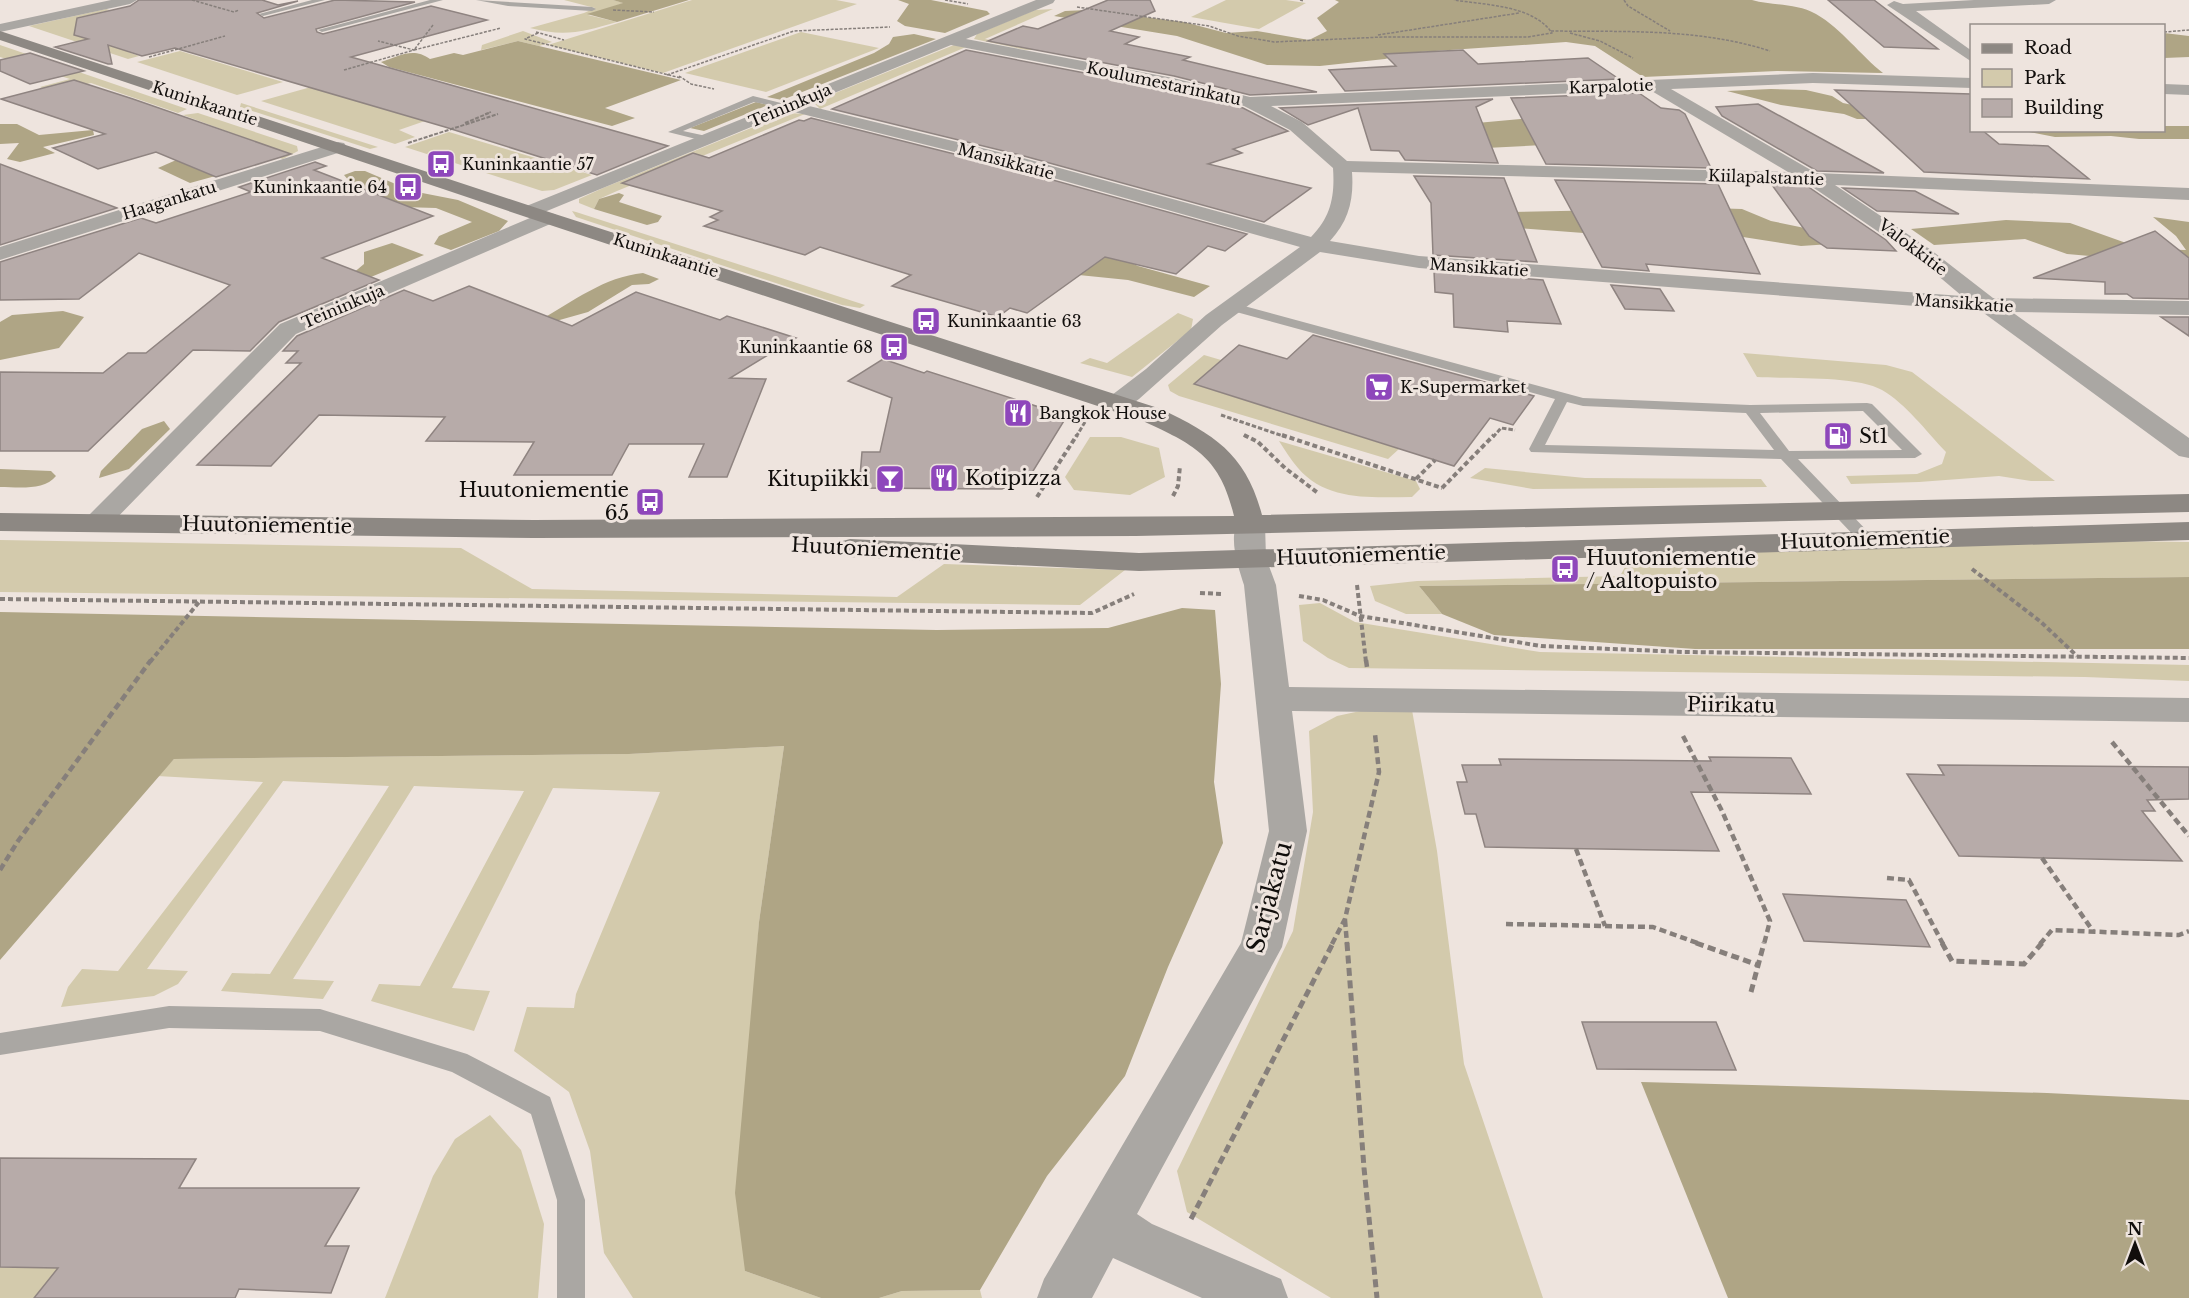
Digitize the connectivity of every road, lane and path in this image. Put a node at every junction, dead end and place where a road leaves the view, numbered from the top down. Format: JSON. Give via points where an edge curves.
{"nodes":[{"id":1,"x":130,"y":0,"type":"edge"},
{"id":2,"x":192,"y":0,"type":"edge"},
{"id":3,"x":321,"y":0,"type":"edge"},
{"id":4,"x":438,"y":0,"type":"edge"},
{"id":5,"x":480,"y":0,"type":"edge"},
{"id":6,"x":1048,"y":0,"type":"edge"},
{"id":7,"x":1299,"y":0,"type":"edge"},
{"id":8,"x":1454,"y":0,"type":"edge"},
{"id":9,"x":1624,"y":0,"type":"edge"},
{"id":10,"x":1881,"y":0,"type":"edge"},
{"id":11,"x":2049,"y":0,"type":"edge"},
{"id":12,"x":1304,"y":1,"type":"edge"},
{"id":13,"x":1077,"y":7,"type":"dead end"},
{"id":14,"x":1902,"y":8,"type":"junction"},
{"id":15,"x":245,"y":9,"type":"dead end"},
{"id":16,"x":592,"y":9,"type":"joint"},
{"id":17,"x":654,"y":12,"type":"dead end"},
{"id":18,"x":1522,"y":13,"type":"junction"},
{"id":19,"x":263,"y":14,"type":"dead end"},
{"id":20,"x":432,"y":25,"type":"dead end"},
{"id":21,"x":511,"y":26,"type":"dead end"},
{"id":22,"x":890,"y":27,"type":"dead end"},
{"id":23,"x":0,"y":28,"type":"edge"},
{"id":24,"x":321,"y":30,"type":"dead end"},
{"id":25,"x":2189,"y":30,"type":"edge"},
{"id":26,"x":1551,"y":32,"type":"junction"},
{"id":27,"x":1565,"y":32,"type":"junction"},
{"id":28,"x":1674,"y":32,"type":"junction"},
{"id":29,"x":2165,"y":32,"type":"edge"},
{"id":30,"x":538,"y":33,"type":"dead end"},
{"id":31,"x":0,"y":35,"type":"edge"},
{"id":32,"x":225,"y":36,"type":"dead end"},
{"id":33,"x":1351,"y":38,"type":"junction"},
{"id":34,"x":950,"y":40,"type":"junction"},
{"id":35,"x":1970,"y":57,"type":"edge"},
{"id":36,"x":1635,"y":59,"type":"dead end"},
{"id":37,"x":102,"y":69,"type":"junction"},
{"id":38,"x":667,"y":75,"type":"junction"},
{"id":39,"x":681,"y":78,"type":"dead end"},
{"id":40,"x":1828,"y":78,"type":"junction"},
{"id":41,"x":1970,"y":83,"type":"edge"},
{"id":42,"x":1653,"y":85,"type":"junction"},
{"id":43,"x":2165,"y":90,"type":"edge"},
{"id":44,"x":2189,"y":90,"type":"edge"},
{"id":45,"x":1250,"y":102,"type":"junction"},
{"id":46,"x":788,"y":106,"type":"junction"},
{"id":47,"x":491,"y":112,"type":"dead end"},
{"id":48,"x":498,"y":114,"type":"dead end"},
{"id":49,"x":708,"y":139,"type":"junction"},
{"id":50,"x":338,"y":147,"type":"junction"},
{"id":51,"x":1342,"y":166,"type":"junction"},
{"id":52,"x":1812,"y":178,"type":"junction"},
{"id":53,"x":2189,"y":194,"type":"edge"},
{"id":54,"x":540,"y":215,"type":"junction"},
{"id":55,"x":1315,"y":245,"type":"junction"},
{"id":56,"x":0,"y":254,"type":"edge"},
{"id":57,"x":1987,"y":305,"type":"junction"},
{"id":58,"x":1233,"y":307,"type":"junction"},
{"id":59,"x":2189,"y":308,"type":"edge"},
{"id":60,"x":1557,"y":395,"type":"junction"},
{"id":61,"x":1117,"y":403,"type":"junction"},
{"id":62,"x":1750,"y":409,"type":"junction"},
{"id":63,"x":1220,"y":415,"type":"dead end"},
{"id":64,"x":1086,"y":421,"type":"dead end"},
{"id":65,"x":1238,"y":432,"type":"dead end"},
{"id":66,"x":2189,"y":450,"type":"edge"},
{"id":67,"x":1785,"y":455,"type":"junction"},
{"id":68,"x":1435,"y":460,"type":"dead end"},
{"id":69,"x":1416,"y":480,"type":"junction"},
{"id":70,"x":1442,"y":488,"type":"junction"},
{"id":71,"x":1453,"y":492,"type":"dead end"},
{"id":72,"x":2189,"y":503,"type":"edge"},
{"id":73,"x":1033,"y":504,"type":"dead end"},
{"id":74,"x":1840,"y":512,"type":"junction"},
{"id":75,"x":0,"y":522,"type":"edge"},
{"id":76,"x":1343,"y":522,"type":"junction"},
{"id":77,"x":96,"y":523,"type":"junction"},
{"id":78,"x":1250,"y":524,"type":"junction"},
{"id":79,"x":534,"y":529,"type":"junction"},
{"id":80,"x":2189,"y":531,"type":"edge"},
{"id":81,"x":1931,"y":538,"type":"junction"},
{"id":82,"x":1866,"y":539,"type":"junction"},
{"id":83,"x":1353,"y":555,"type":"junction"},
{"id":84,"x":1251,"y":558,"type":"junction"},
{"id":85,"x":1140,"y":591,"type":"dead end"},
{"id":86,"x":1196,"y":593,"type":"dead end"},
{"id":87,"x":1261,"y":596,"type":"junction"},
{"id":88,"x":0,"y":599,"type":"edge"},
{"id":89,"x":199,"y":601,"type":"junction"},
{"id":90,"x":1360,"y":616,"type":"junction"},
{"id":91,"x":2077,"y":657,"type":"junction"},
{"id":92,"x":2189,"y":658,"type":"edge"},
{"id":93,"x":1273,"y":699,"type":"junction"},
{"id":94,"x":1371,"y":699,"type":"junction"},
{"id":95,"x":2189,"y":710,"type":"edge"},
{"id":96,"x":1677,"y":727,"type":"dead end"},
{"id":97,"x":2110,"y":740,"type":"dead end"},
{"id":98,"x":2189,"y":836,"type":"edge"},
{"id":99,"x":1576,"y":849,"type":"dead end"},
{"id":100,"x":2042,"y":858,"type":"dead end"},
{"id":101,"x":0,"y":870,"type":"edge"},
{"id":102,"x":1887,"y":878,"type":"dead end"},
{"id":103,"x":1345,"y":919,"type":"junction"},
{"id":104,"x":1506,"y":924,"type":"dead end"},
{"id":105,"x":1605,"y":926,"type":"junction"},
{"id":106,"x":2094,"y":932,"type":"junction"},
{"id":107,"x":2189,"y":932,"type":"edge"},
{"id":108,"x":1758,"y":965,"type":"junction"},
{"id":109,"x":1750,"y":992,"type":"dead end"},
{"id":110,"x":0,"y":1044,"type":"edge"},
{"id":111,"x":1105,"y":1223,"type":"junction"},
{"id":112,"x":1171,"y":1259,"type":"junction"},
{"id":113,"x":571,"y":1298,"type":"edge"},
{"id":114,"x":1062,"y":1298,"type":"edge"},
{"id":115,"x":1262,"y":1298,"type":"edge"},
{"id":116,"x":1377,"y":1298,"type":"edge"}],
"edges":[{"from":1,"to":23,"type":"street"},
{"from":2,"to":15,"type":"path","via":[[234,12]]},
{"from":3,"to":19,"type":"lane"},
{"from":4,"to":24,"type":"lane"},
{"from":5,"to":16,"type":"lane"},
{"from":6,"to":34,"type":"street","name":"Teininkuja"},
{"from":7,"to":12,"type":"path"},
{"from":8,"to":18,"type":"path"},
{"from":9,"to":28,"type":"path","via":[[1659,26]]},
{"from":10,"to":14,"type":"street"},
{"from":11,"to":14,"type":"street"},
{"from":13,"to":33,"type":"path","via":[[1209,26],[1263,41]]},
{"from":14,"to":35,"type":"street"},
{"from":16,"to":17,"type":"path"},
{"from":18,"to":26,"type":"path","via":[[1537,18]]},
{"from":18,"to":33,"type":"path"},
{"from":20,"to":21,"type":"path","via":[[414,50]]},
{"from":22,"to":38,"type":"path","via":[[794,31]]},
{"from":25,"to":29,"type":"path"},
{"from":26,"to":27,"type":"path"},
{"from":26,"to":33,"type":"path","via":[[1527,37]]},
{"from":27,"to":28,"type":"path"},
{"from":27,"to":36,"type":"path","via":[[1600,41]]},
{"from":28,"to":40,"type":"path","via":[[1784,53]]},
{"from":30,"to":38,"type":"path","via":[[525,39]]},
{"from":31,"to":37,"type":"main road","name":"Kuninkaantie"},
{"from":32,"to":37,"type":"path"},
{"from":34,"to":45,"type":"street","name":"Koulumestarinkatu","via":[[1173,83]]},
{"from":34,"to":46,"type":"street","name":"Teininkuja"},
{"from":37,"to":50,"type":"main road","name":"Kuninkaantie"},
{"from":38,"to":39,"type":"path"},
{"from":40,"to":41,"type":"street","name":"Karpalotie"},
{"from":40,"to":42,"type":"street","name":"Karpalotie"},
{"from":42,"to":45,"type":"street","name":"Karpalotie"},
{"from":42,"to":52,"type":"street","name":"Valokkitie"},
{"from":43,"to":44,"type":"street"},
{"from":45,"to":51,"type":"street","name":"Koulumestarinkatu","via":[[1296,126]]},
{"from":46,"to":49,"type":"street","name":"Teininkuja"},
{"from":46,"to":49,"type":"lane","via":[[753,99],[673,132]]},
{"from":46,"to":55,"type":"street","name":"Mansikkatie","via":[[1017,162]]},
{"from":47,"to":48,"type":"path","via":[[462,125]]},
{"from":49,"to":54,"type":"street","name":"Teininkuja"},
{"from":50,"to":54,"type":"main road","name":"Kuninkaantie"},
{"from":50,"to":56,"type":"street","name":"Haagankatu"},
{"from":51,"to":52,"type":"street","name":"Kiilapalstantie"},
{"from":51,"to":55,"type":"street","via":[[1345,195],[1336,221]]},
{"from":52,"to":53,"type":"street","name":"Kiilapalstantie"},
{"from":52,"to":57,"type":"street","name":"Valokkitie","via":[[1915,248]]},
{"from":54,"to":61,"type":"main road","name":"Kuninkaantie"},
{"from":54,"to":77,"type":"street","name":"Teininkuja","via":[[288,329]]},
{"from":55,"to":57,"type":"street","name":"Mansikkatie","via":[[1419,262]]},
{"from":55,"to":58,"type":"street"},
{"from":57,"to":59,"type":"street","name":"Mansikkatie"},
{"from":57,"to":66,"type":"street","name":"Valokkitie"},
{"from":58,"to":60,"type":"lane"},
{"from":58,"to":61,"type":"street"},
{"from":60,"to":62,"type":"lane","via":[[1583,402]]},
{"from":60,"to":67,"type":"lane","via":[[1536,449]]},
{"from":60,"to":70,"type":"path","via":[[1520,431],[1501,428]]},
{"from":61,"to":78,"type":"main road","name":"Kuninkaantie","via":[[1186,430],[1219,453],[1233,469],[1245,496]]},
{"from":62,"to":67,"type":"lane"},
{"from":62,"to":67,"type":"lane","via":[[1867,406],[1915,454]]},
{"from":63,"to":69,"type":"path"},
{"from":64,"to":73,"type":"path"},
{"from":65,"to":76,"type":"path","via":[[1258,442],[1322,496]]},
{"from":67,"to":74,"type":"lane"},
{"from":68,"to":69,"type":"path"},
{"from":69,"to":70,"type":"path"},
{"from":70,"to":71,"type":"path"},
{"from":72,"to":74,"type":"main road","name":"Huutoniementie"},
{"from":74,"to":76,"type":"main road","name":"Huutoniementie"},
{"from":74,"to":82,"type":"lane"},
{"from":75,"to":77,"type":"main road","name":"Huutoniementie"},
{"from":76,"to":78,"type":"main road","name":"Huutoniementie"},
{"from":77,"to":79,"type":"main road","name":"Huutoniementie"},
{"from":78,"to":79,"type":"main road","name":"Huutoniementie"},
{"from":78,"to":84,"type":"street","name":"Kuninkaantie"},
{"from":79,"to":84,"type":"main road","name":"Huutoniementie","via":[[1139,562]]},
{"from":80,"to":81,"type":"main road","name":"Huutoniementie"},
{"from":81,"to":82,"type":"main road","name":"Huutoniementie"},
{"from":81,"to":91,"type":"path","via":[[2041,622]]},
{"from":82,"to":83,"type":"main road","name":"Huutoniementie"},
{"from":83,"to":84,"type":"main road","name":"Huutoniementie"},
{"from":83,"to":90,"type":"path"},
{"from":84,"to":87,"type":"street","name":"Sarjakatu"},
{"from":85,"to":89,"type":"path","via":[[1092,613]]},
{"from":86,"to":87,"type":"path"},
{"from":87,"to":90,"type":"path","via":[[1313,597]]},
{"from":87,"to":93,"type":"street","name":"Sarjakatu"},
{"from":88,"to":89,"type":"path"},
{"from":89,"to":101,"type":"path","via":[[162,645]]},
{"from":90,"to":91,"type":"path","via":[[1541,646],[1684,652]]},
{"from":90,"to":94,"type":"path"},
{"from":91,"to":92,"type":"path"},
{"from":93,"to":94,"type":"street","name":"Piirikatu"},
{"from":93,"to":111,"type":"street","name":"Sarjakatu","via":[[1288,831],[1261,947]]},
{"from":94,"to":95,"type":"street","name":"Piirikatu"},
{"from":94,"to":103,"type":"path","via":[[1379,772]]},
{"from":96,"to":108,"type":"path","via":[[1722,811],[1770,921]]},
{"from":97,"to":98,"type":"path"},
{"from":99,"to":105,"type":"path"},
{"from":100,"to":106,"type":"path"},
{"from":102,"to":106,"type":"path","via":[[1909,880],[1952,961],[2024,964],[2052,930]]},
{"from":103,"to":112,"type":"path"},
{"from":103,"to":116,"type":"path"},
{"from":104,"to":105,"type":"path"},
{"from":105,"to":108,"type":"path","via":[[1653,927]]},
{"from":106,"to":107,"type":"path"},
{"from":108,"to":109,"type":"path"},
{"from":110,"to":113,"type":"lane","via":[[169,1017],[320,1020],[458,1062],[541,1106],[571,1200]]},
{"from":111,"to":112,"type":"street"},
{"from":111,"to":114,"type":"street","name":"Sarjakatu"},
{"from":112,"to":115,"type":"street"}]}
